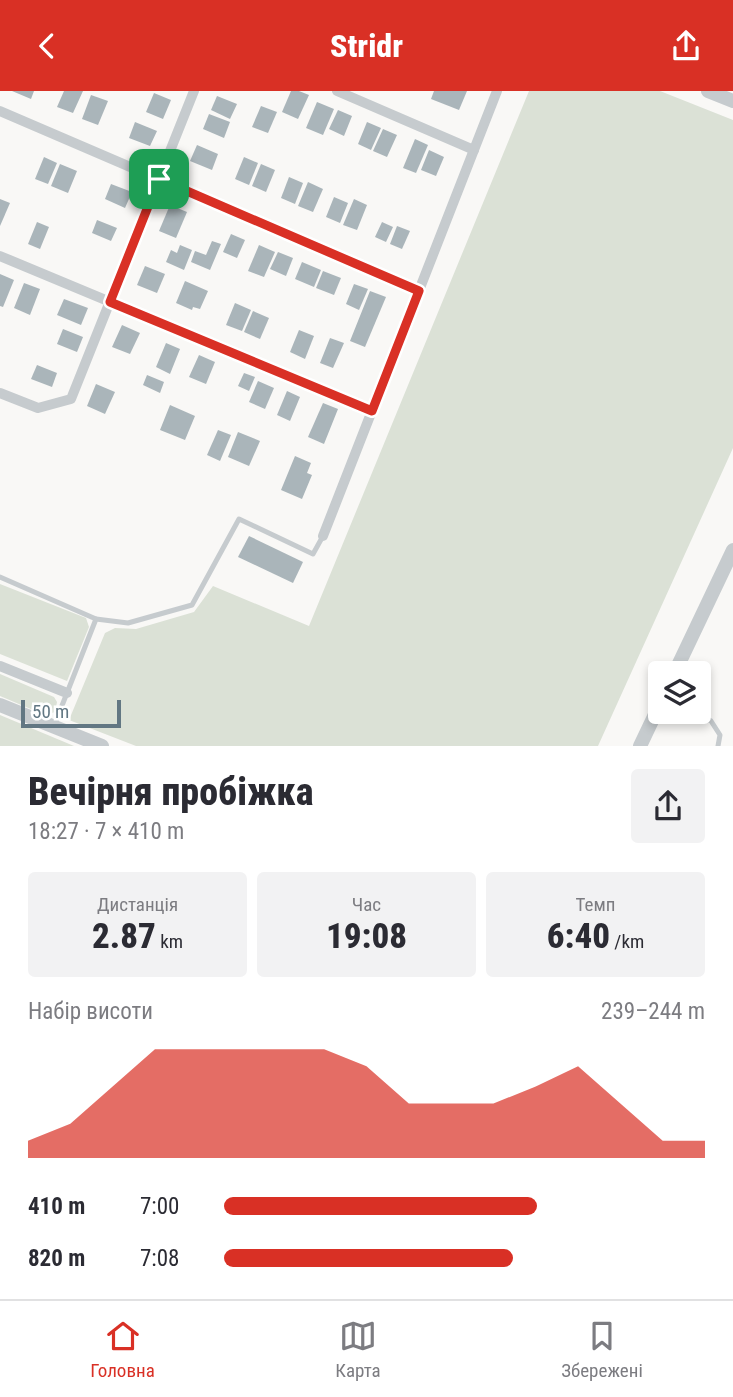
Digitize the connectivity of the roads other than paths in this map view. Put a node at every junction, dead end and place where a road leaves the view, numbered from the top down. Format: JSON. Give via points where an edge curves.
{"nodes":[{"id":1,"x":194,"y":91,"type":"edge"},
{"id":2,"x":337,"y":91,"type":"edge"},
{"id":3,"x":497,"y":91,"type":"edge"},
{"id":4,"x":708,"y":91,"type":"edge"},
{"id":5,"x":733,"y":101,"type":"edge"},
{"id":6,"x":0,"y":111,"type":"edge"},
{"id":7,"x":474,"y":150,"type":"junction"},
{"id":8,"x":159,"y":179,"type":"junction"},
{"id":9,"x":0,"y":256,"type":"edge"},
{"id":10,"x":419,"y":291,"type":"junction"},
{"id":11,"x":110,"y":302,"type":"junction"},
{"id":12,"x":0,"y":393,"type":"edge"},
{"id":13,"x":372,"y":411,"type":"junction"},
{"id":14,"x":323,"y":536,"type":"joint"},
{"id":15,"x":733,"y":550,"type":"edge"},
{"id":16,"x":0,"y":577,"type":"edge"},
{"id":17,"x":96,"y":619,"type":"junction"},
{"id":18,"x":680,"y":661,"type":"edge"},
{"id":19,"x":0,"y":666,"type":"edge"},
{"id":20,"x":67,"y":693,"type":"junction"},
{"id":21,"x":0,"y":705,"type":"edge"},
{"id":22,"x":711,"y":722,"type":"edge"},
{"id":23,"x":650,"y":724,"type":"edge"},
{"id":24,"x":54,"y":726,"type":"junction"},
{"id":25,"x":102,"y":746,"type":"edge"},
{"id":26,"x":640,"y":746,"type":"edge"},
{"id":27,"x":719,"y":746,"type":"edge"}],
"edges":[{"from":1,"to":8,"type":"street"},
{"from":2,"to":7,"type":"street"},
{"from":3,"to":7,"type":"street"},
{"from":4,"to":5,"type":"street"},
{"from":6,"to":8,"type":"street"},
{"from":7,"to":10,"type":"street"},
{"from":8,"to":10,"type":"street"},
{"from":8,"to":11,"type":"street"},
{"from":9,"to":11,"type":"street"},
{"from":10,"to":13,"type":"street"},
{"from":11,"to":12,"type":"street","via":[[71,399],[38,408]]},
{"from":11,"to":13,"type":"street"},
{"from":13,"to":14,"type":"street"},
{"from":14,"to":17,"type":"lane","via":[[313,554],[239,519],[192,605],[128,622]]},
{"from":15,"to":18,"type":"street"},
{"from":16,"to":17,"type":"lane"},
{"from":17,"to":20,"type":"lane"},
{"from":19,"to":20,"type":"street"},
{"from":20,"to":24,"type":"lane"},
{"from":21,"to":24,"type":"street"},
{"from":22,"to":27,"type":"lane","via":[[720,735]]},
{"from":23,"to":26,"type":"street"},
{"from":24,"to":25,"type":"street"}]}
